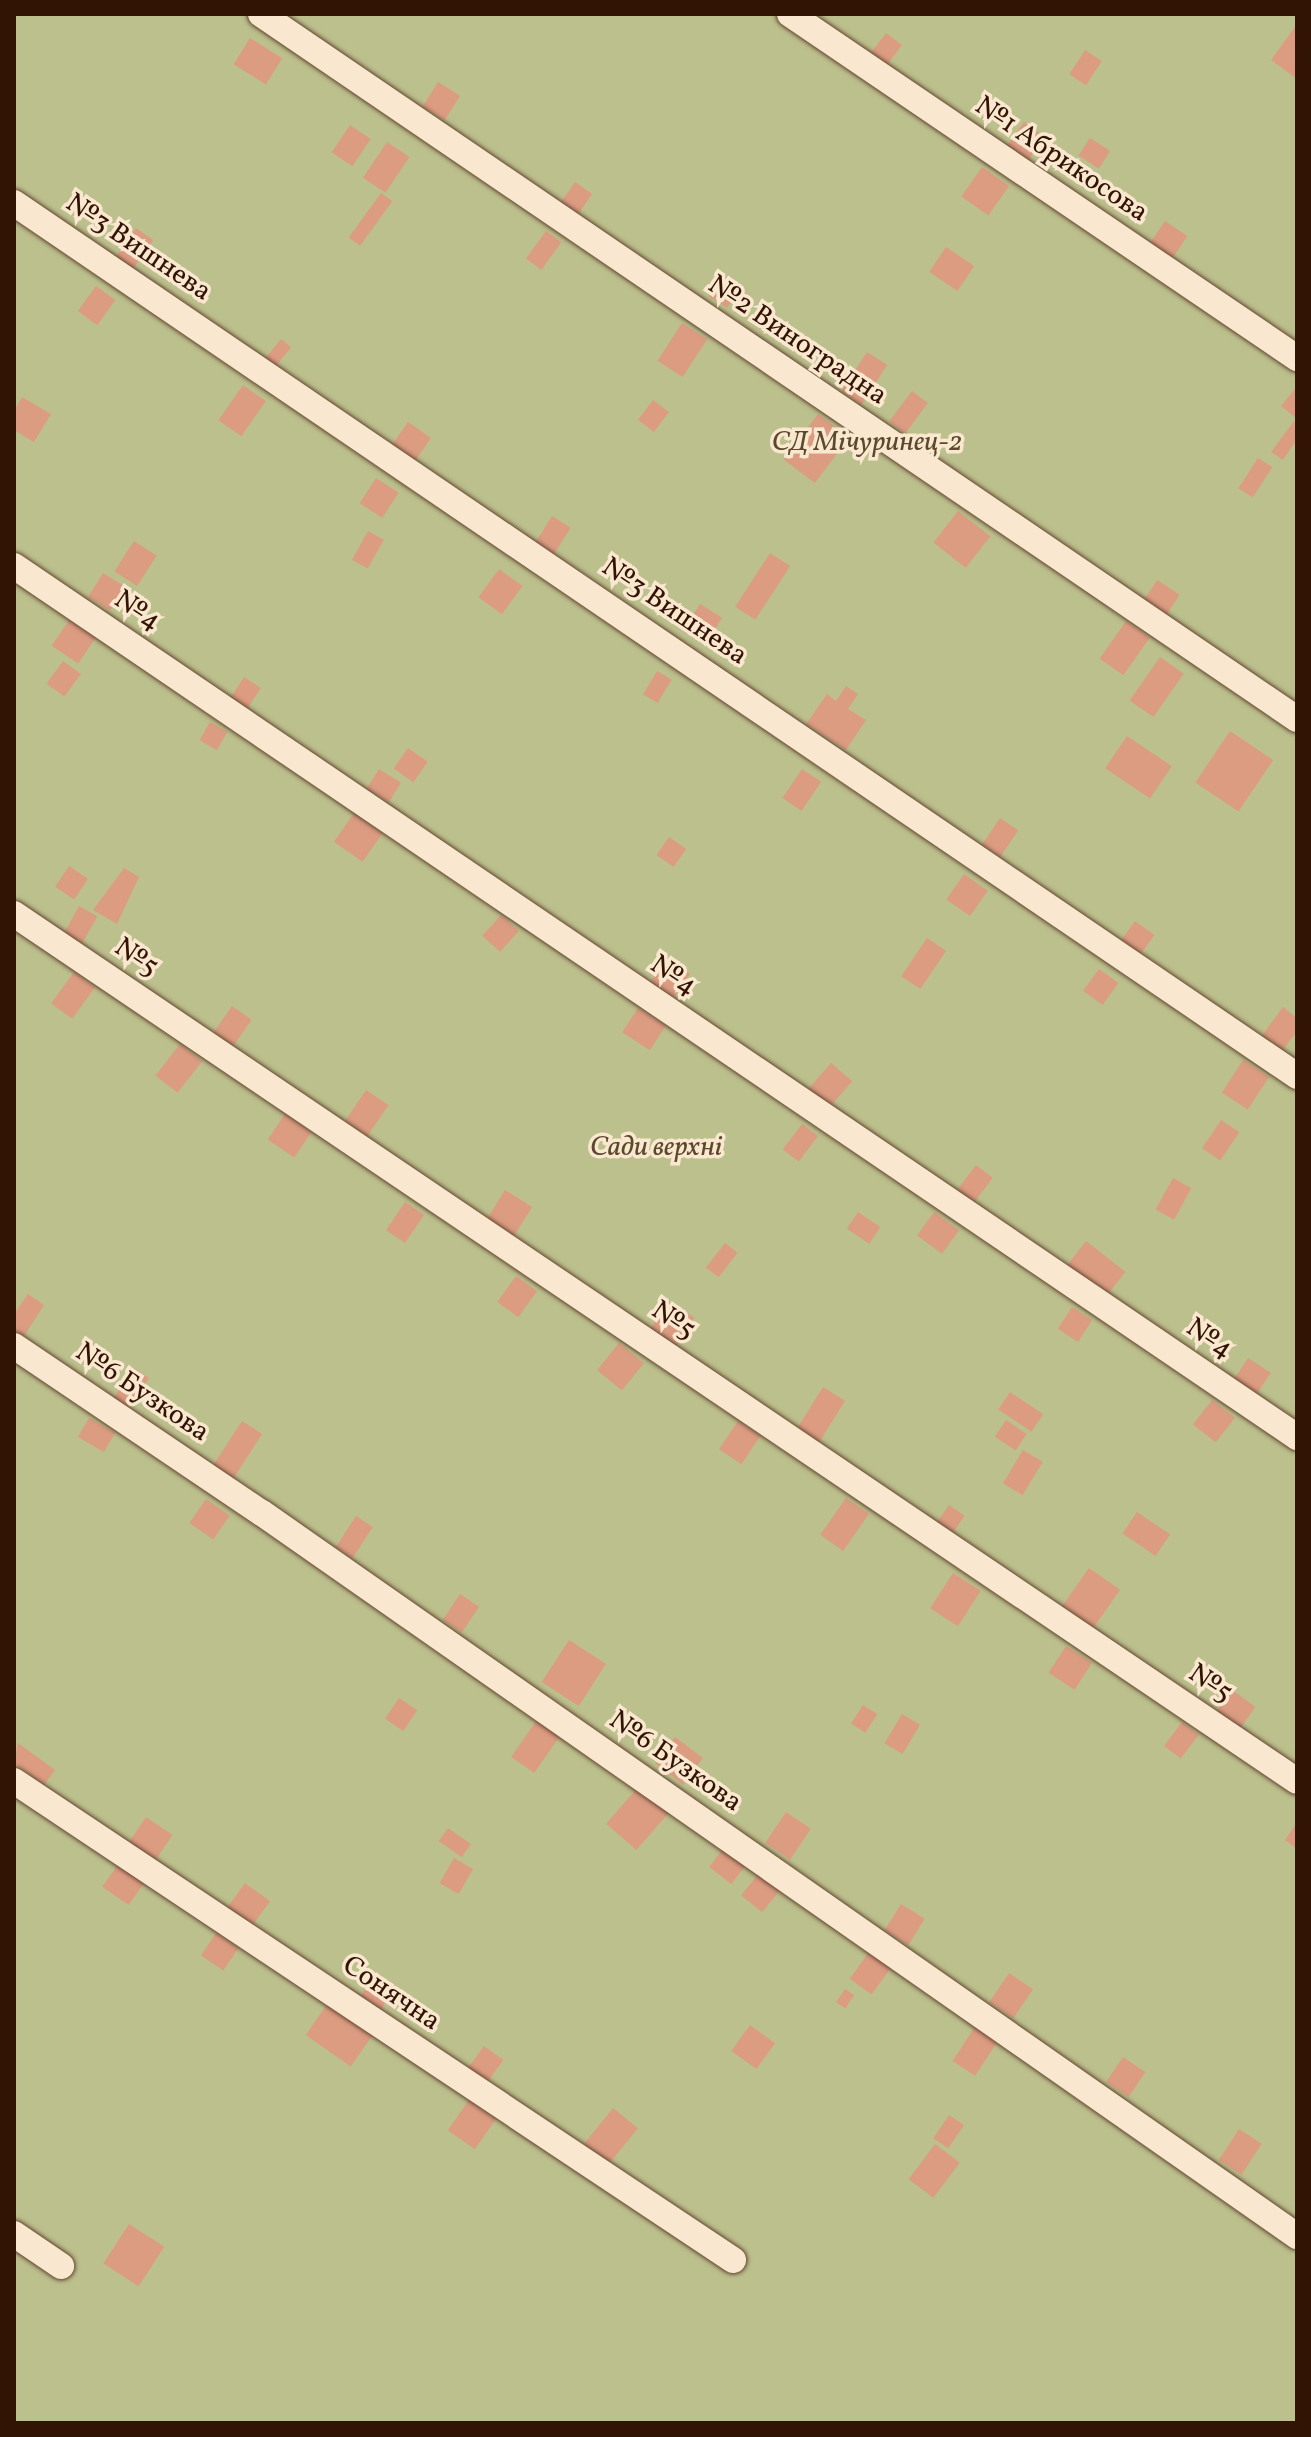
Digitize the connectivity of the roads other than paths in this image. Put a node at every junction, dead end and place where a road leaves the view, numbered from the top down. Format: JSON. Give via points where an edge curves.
{"nodes":[{"id":1,"x":261,"y":14,"type":"edge"},
{"id":2,"x":790,"y":14,"type":"edge"},
{"id":3,"x":14,"y":203,"type":"edge"},
{"id":4,"x":1297,"y":358,"type":"edge"},
{"id":5,"x":14,"y":566,"type":"edge"},
{"id":6,"x":1297,"y":719,"type":"edge"},
{"id":7,"x":14,"y":914,"type":"edge"},
{"id":8,"x":1297,"y":1076,"type":"edge"},
{"id":9,"x":14,"y":1346,"type":"edge"},
{"id":10,"x":1297,"y":1437,"type":"edge"},
{"id":11,"x":14,"y":1781,"type":"edge"},
{"id":12,"x":1297,"y":1781,"type":"edge"},
{"id":13,"x":14,"y":2234,"type":"edge"},
{"id":14,"x":1297,"y":2236,"type":"edge"},
{"id":15,"x":733,"y":2260,"type":"dead end"},
{"id":16,"x":61,"y":2266,"type":"dead end"}],
"edges":[{"from":1,"to":6,"type":"lane","name":"№2 Виноградна"},
{"from":2,"to":4,"type":"lane","name":"№1 Абрикосова"},
{"from":3,"to":8,"type":"lane","name":"№3 Вишнева"},
{"from":5,"to":10,"type":"lane","name":"№4"},
{"from":7,"to":12,"type":"lane","name":"№5"},
{"from":9,"to":14,"type":"lane","name":"№6 Бузкова","via":[[262,1513]]},
{"from":11,"to":15,"type":"lane","name":"Сонячна"},
{"from":13,"to":16,"type":"lane"}]}
